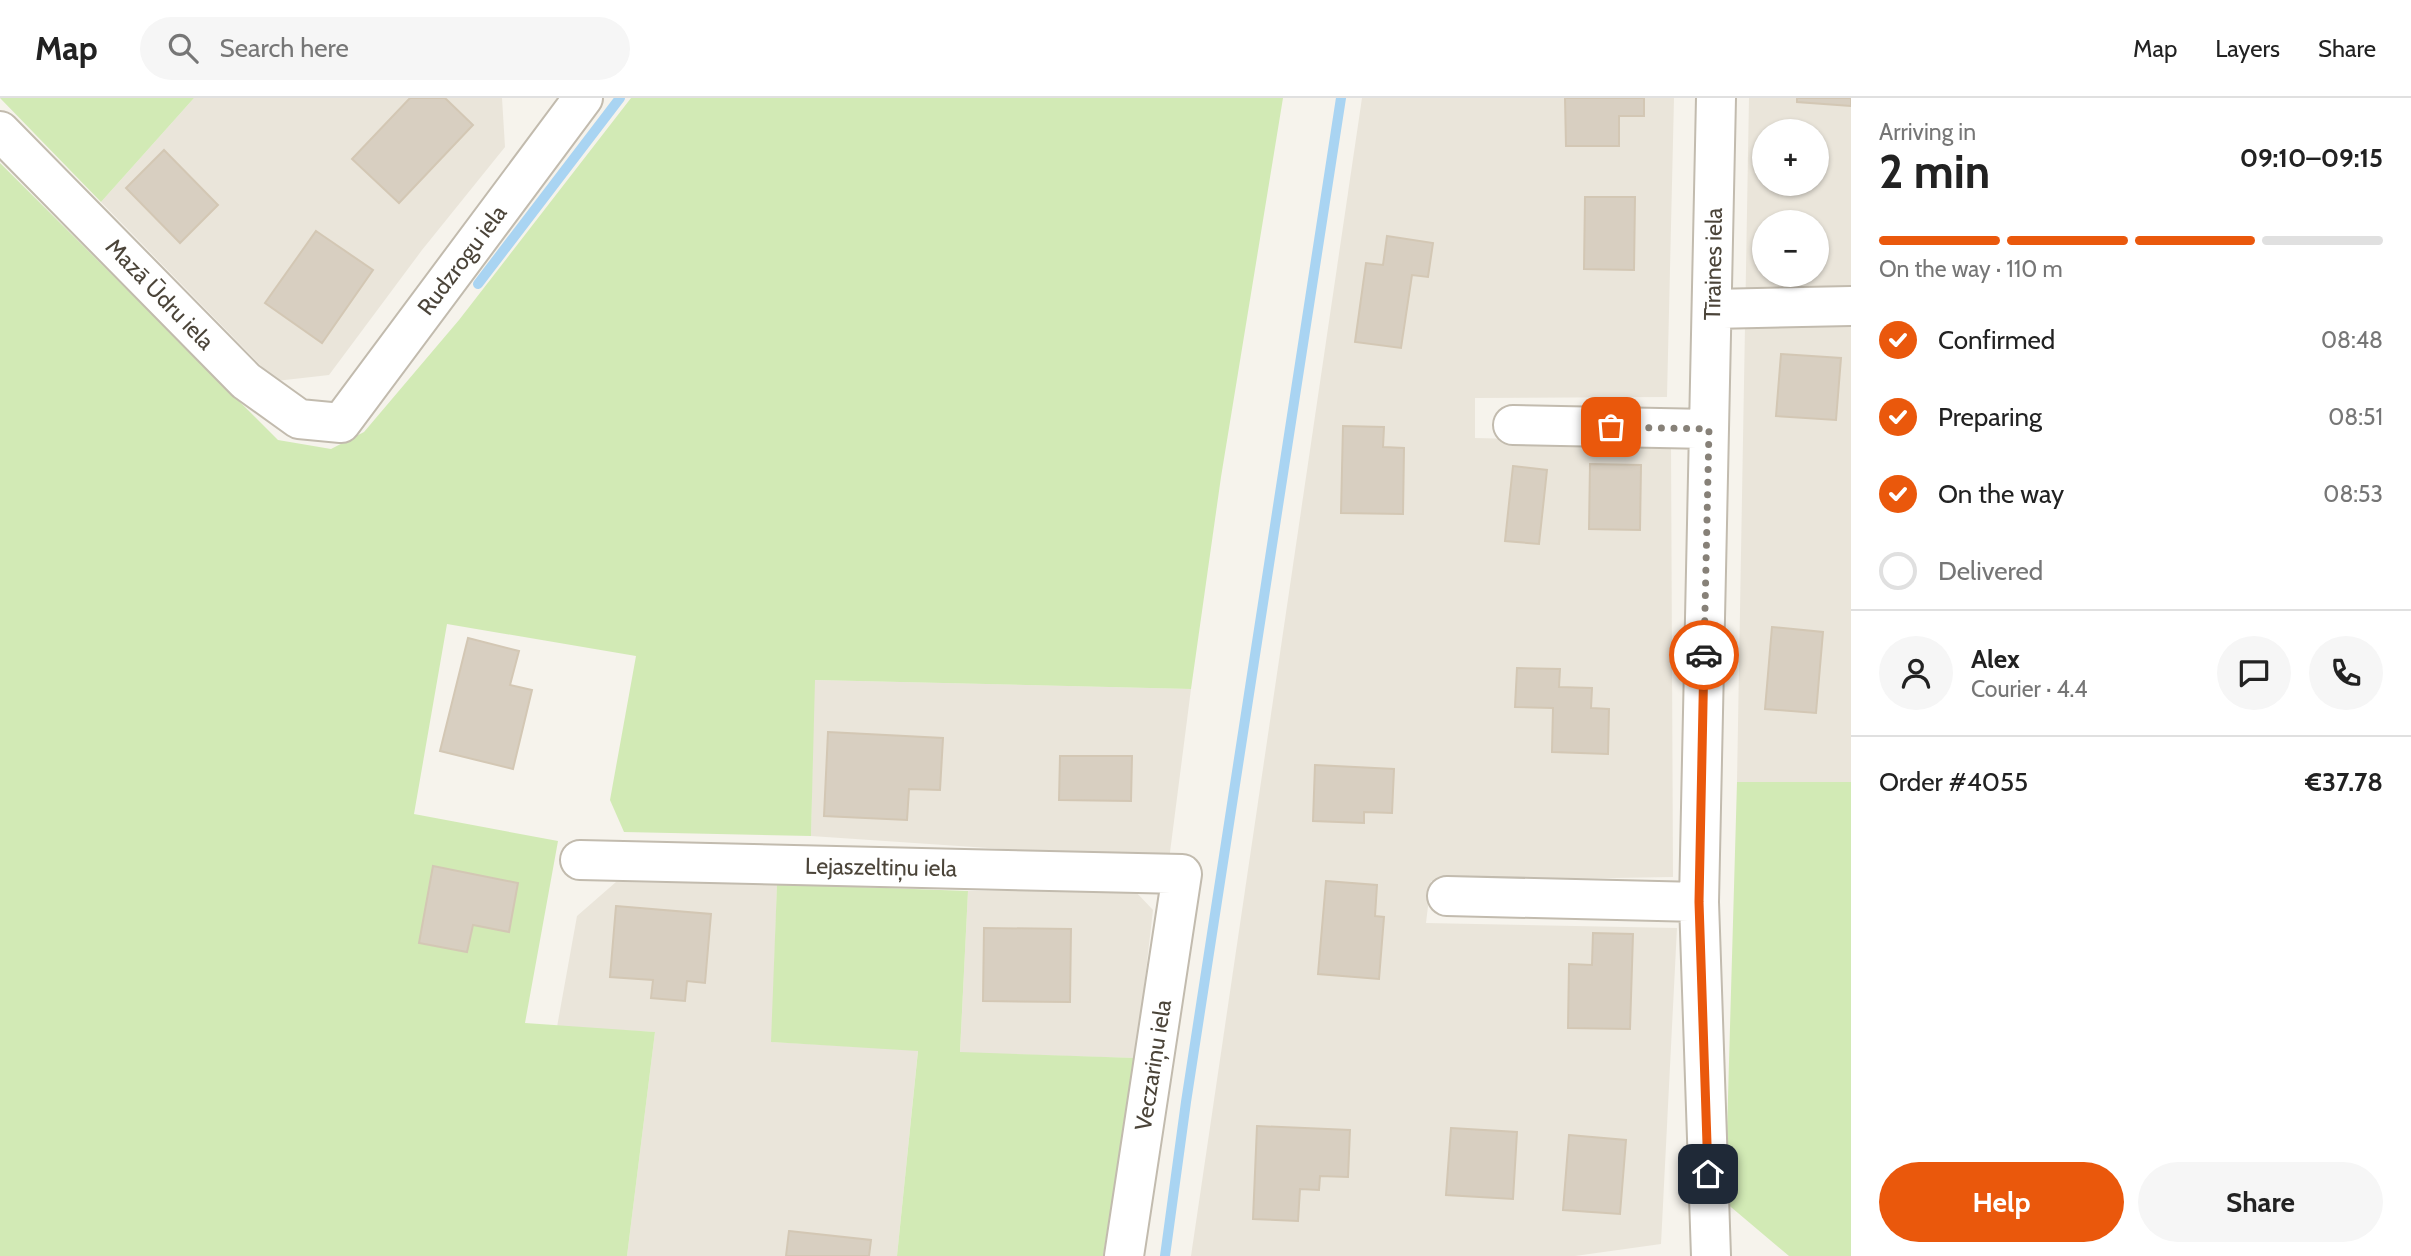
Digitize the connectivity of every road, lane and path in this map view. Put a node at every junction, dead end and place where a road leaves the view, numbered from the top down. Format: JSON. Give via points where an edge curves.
{"nodes":[{"id":1,"x":583,"y":98,"type":"edge"},
{"id":2,"x":1716,"y":98,"type":"edge"},
{"id":3,"x":0,"y":131,"type":"edge"},
{"id":4,"x":1851,"y":306,"type":"edge"},
{"id":5,"x":1712,"y":309,"type":"junction"},
{"id":6,"x":341,"y":423,"type":"joint"},
{"id":7,"x":1513,"y":425,"type":"dead end"},
{"id":8,"x":1709,"y":429,"type":"junction"},
{"id":9,"x":580,"y":860,"type":"dead end"},
{"id":10,"x":1182,"y":874,"type":"joint"},
{"id":11,"x":1447,"y":896,"type":"dead end"},
{"id":12,"x":1699,"y":902,"type":"junction"},
{"id":13,"x":1124,"y":1256,"type":"edge"},
{"id":14,"x":1711,"y":1256,"type":"edge"}],
"edges":[{"from":1,"to":6,"type":"street","name":"Rudzrogu iela"},
{"from":2,"to":5,"type":"street","name":"Tīraines iela"},
{"from":3,"to":6,"type":"street","name":"Mazā Ūdru iela","via":[[246,381],[299,419]]},
{"from":4,"to":5,"type":"street"},
{"from":5,"to":8,"type":"street","name":"Tīraines iela"},
{"from":7,"to":8,"type":"street"},
{"from":8,"to":12,"type":"street","name":"Tīraines iela"},
{"from":9,"to":10,"type":"street","name":"Lejaszeltiņu iela"},
{"from":10,"to":13,"type":"street","name":"Veczariņu iela"},
{"from":11,"to":12,"type":"street"},
{"from":12,"to":14,"type":"street","name":"Tīraines iela"}]}
